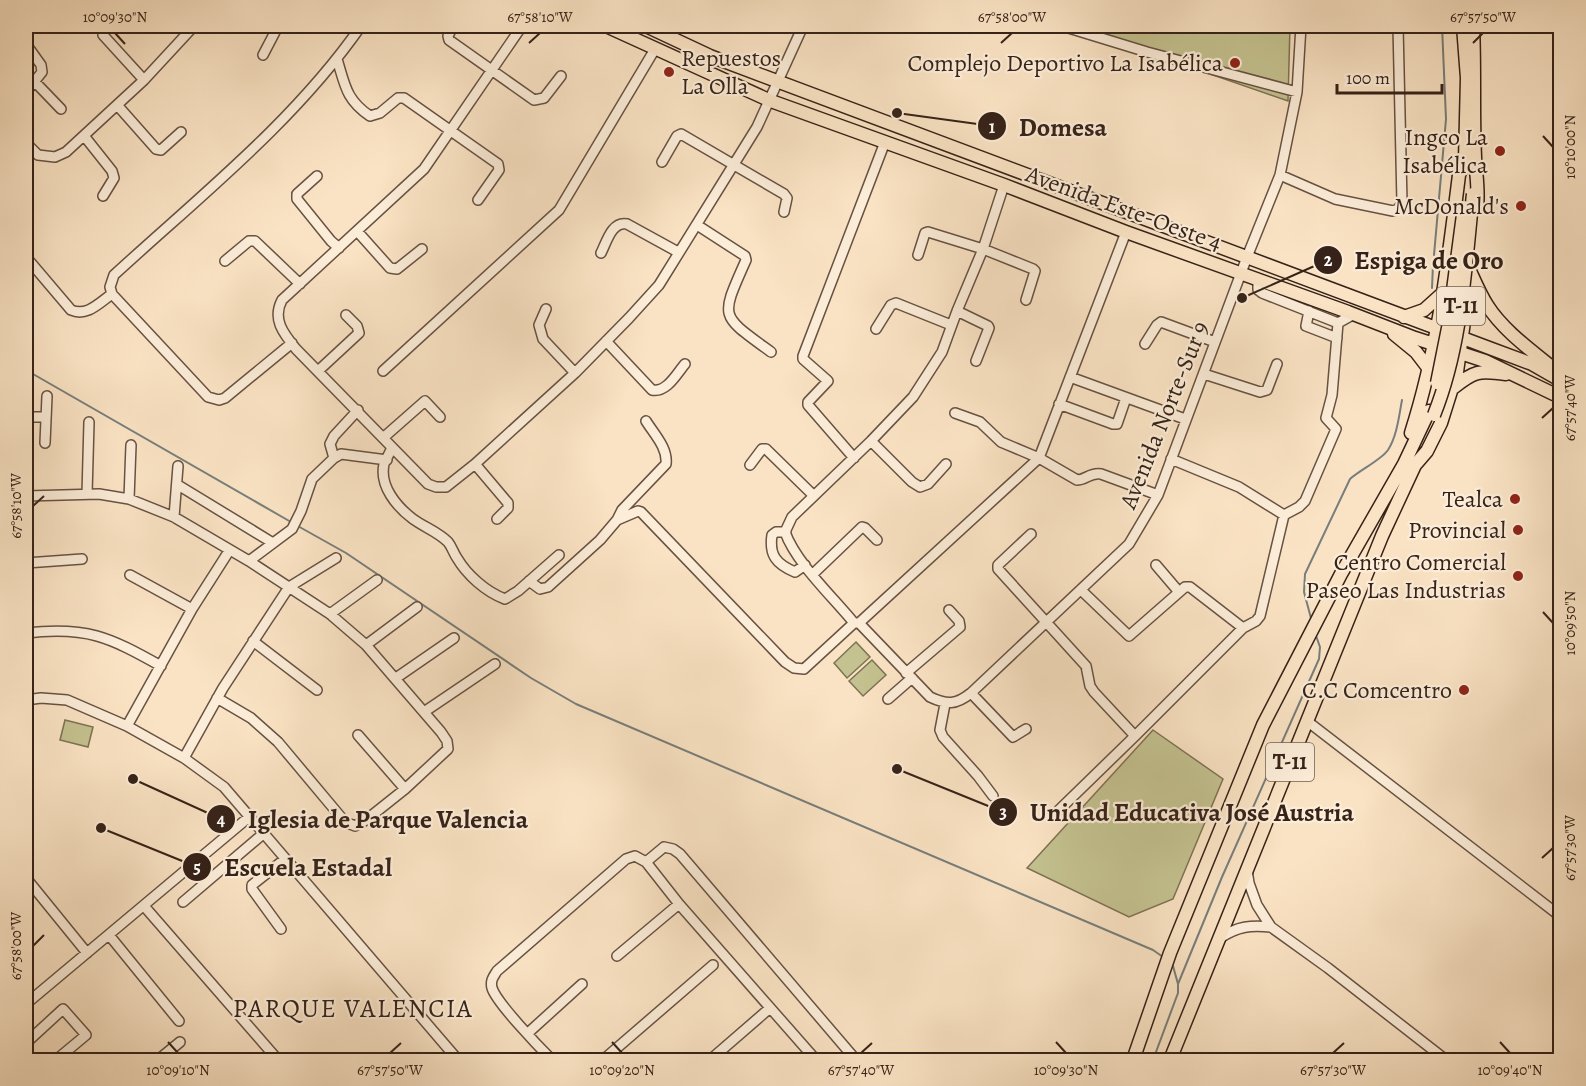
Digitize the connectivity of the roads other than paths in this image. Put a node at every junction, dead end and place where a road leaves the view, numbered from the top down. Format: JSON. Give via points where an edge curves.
{"nodes":[{"id":1,"x":111,"y":26,"type":"edge"},
{"id":2,"x":194,"y":26,"type":"edge"},
{"id":3,"x":270,"y":26,"type":"edge"},
{"id":4,"x":361,"y":26,"type":"edge"},
{"id":5,"x":453,"y":26,"type":"edge"},
{"id":6,"x":522,"y":26,"type":"edge"},
{"id":7,"x":606,"y":26,"type":"edge"},
{"id":8,"x":646,"y":26,"type":"edge"},
{"id":9,"x":803,"y":26,"type":"edge"},
{"id":10,"x":1062,"y":26,"type":"edge"},
{"id":11,"x":1301,"y":26,"type":"edge"},
{"id":12,"x":1398,"y":26,"type":"edge"},
{"id":13,"x":1463,"y":26,"type":"edge"},
{"id":14,"x":1473,"y":26,"type":"edge"},
{"id":15,"x":26,"y":44,"type":"edge"},
{"id":16,"x":655,"y":49,"type":"junction"},
{"id":17,"x":263,"y":55,"type":"dead end"},
{"id":18,"x":337,"y":59,"type":"junction"},
{"id":19,"x":492,"y":72,"type":"junction"},
{"id":20,"x":561,"y":76,"type":"dead end"},
{"id":21,"x":144,"y":80,"type":"junction"},
{"id":22,"x":780,"y":81,"type":"junction"},
{"id":23,"x":35,"y":82,"type":"junction"},
{"id":24,"x":26,"y":92,"type":"edge"},
{"id":25,"x":1297,"y":92,"type":"junction"},
{"id":26,"x":771,"y":100,"type":"junction"},
{"id":27,"x":118,"y":106,"type":"junction"},
{"id":28,"x":61,"y":110,"type":"dead end"},
{"id":29,"x":450,"y":130,"type":"junction"},
{"id":30,"x":180,"y":132,"type":"dead end"},
{"id":31,"x":85,"y":137,"type":"junction"},
{"id":32,"x":885,"y":142,"type":"junction"},
{"id":33,"x":26,"y":143,"type":"edge"},
{"id":34,"x":1470,"y":159,"type":"junction"},
{"id":35,"x":662,"y":162,"type":"dead end"},
{"id":36,"x":735,"y":164,"type":"junction"},
{"id":37,"x":1280,"y":175,"type":"junction"},
{"id":38,"x":317,"y":176,"type":"dead end"},
{"id":39,"x":1004,"y":185,"type":"junction"},
{"id":40,"x":103,"y":196,"type":"dead end"},
{"id":41,"x":478,"y":200,"type":"dead end"},
{"id":42,"x":783,"y":212,"type":"dead end"},
{"id":43,"x":697,"y":225,"type":"junction"},
{"id":44,"x":357,"y":231,"type":"junction"},
{"id":45,"x":1126,"y":232,"type":"junction"},
{"id":46,"x":339,"y":248,"type":"junction"},
{"id":47,"x":422,"y":249,"type":"dead end"},
{"id":48,"x":983,"y":249,"type":"junction"},
{"id":49,"x":678,"y":252,"type":"junction"},
{"id":50,"x":601,"y":253,"type":"dead end"},
{"id":51,"x":918,"y":255,"type":"dead end"},
{"id":52,"x":26,"y":257,"type":"edge"},
{"id":53,"x":1246,"y":257,"type":"junction"},
{"id":54,"x":225,"y":261,"type":"dead end"},
{"id":55,"x":1470,"y":271,"type":"junction"},
{"id":56,"x":1241,"y":273,"type":"junction"},
{"id":57,"x":1258,"y":279,"type":"junction"},
{"id":58,"x":300,"y":284,"type":"junction"},
{"id":59,"x":1445,"y":291,"type":"junction"},
{"id":60,"x":112,"y":294,"type":"junction"},
{"id":61,"x":1026,"y":300,"type":"dead end"},
{"id":62,"x":546,"y":309,"type":"dead end"},
{"id":63,"x":957,"y":311,"type":"junction"},
{"id":64,"x":1309,"y":311,"type":"junction"},
{"id":65,"x":1354,"y":314,"type":"junction"},
{"id":66,"x":346,"y":315,"type":"dead end"},
{"id":67,"x":1404,"y":317,"type":"junction"},
{"id":68,"x":1338,"y":322,"type":"junction"},
{"id":69,"x":951,"y":325,"type":"junction"},
{"id":70,"x":1389,"y":328,"type":"junction"},
{"id":71,"x":876,"y":329,"type":"dead end"},
{"id":72,"x":1438,"y":329,"type":"junction"},
{"id":73,"x":1337,"y":338,"type":"junction"},
{"id":74,"x":1463,"y":339,"type":"junction"},
{"id":75,"x":606,"y":340,"type":"junction"},
{"id":76,"x":1215,"y":342,"type":"junction"},
{"id":77,"x":291,"y":343,"type":"junction"},
{"id":78,"x":1145,"y":344,"type":"dead end"},
{"id":79,"x":1435,"y":345,"type":"junction"},
{"id":80,"x":771,"y":352,"type":"dead end"},
{"id":81,"x":1461,"y":353,"type":"junction"},
{"id":82,"x":976,"y":361,"type":"dead end"},
{"id":83,"x":685,"y":364,"type":"dead end"},
{"id":84,"x":1276,"y":364,"type":"dead end"},
{"id":85,"x":1429,"y":369,"type":"junction"},
{"id":86,"x":318,"y":371,"type":"junction"},
{"id":87,"x":383,"y":371,"type":"dead end"},
{"id":88,"x":575,"y":373,"type":"junction"},
{"id":89,"x":1204,"y":374,"type":"junction"},
{"id":90,"x":1560,"y":375,"type":"edge"},
{"id":91,"x":1070,"y":377,"type":"junction"},
{"id":92,"x":1520,"y":377,"type":"junction"},
{"id":93,"x":1560,"y":380,"type":"edge"},
{"id":94,"x":1453,"y":389,"type":"junction"},
{"id":95,"x":46,"y":396,"type":"dead end"},
{"id":96,"x":1126,"y":398,"type":"junction"},
{"id":97,"x":1560,"y":398,"type":"edge"},
{"id":98,"x":1059,"y":404,"type":"junction"},
{"id":99,"x":358,"y":410,"type":"junction"},
{"id":100,"x":956,"y":413,"type":"dead end"},
{"id":101,"x":26,"y":417,"type":"edge"},
{"id":102,"x":46,"y":417,"type":"junction"},
{"id":103,"x":440,"y":417,"type":"dead end"},
{"id":104,"x":1185,"y":419,"type":"junction"},
{"id":105,"x":89,"y":422,"type":"dead end"},
{"id":106,"x":646,"y":422,"type":"dead end"},
{"id":107,"x":383,"y":438,"type":"junction"},
{"id":108,"x":871,"y":441,"type":"junction"},
{"id":109,"x":45,"y":443,"type":"dead end"},
{"id":110,"x":131,"y":445,"type":"dead end"},
{"id":111,"x":392,"y":447,"type":"junction"},
{"id":112,"x":334,"y":458,"type":"junction"},
{"id":113,"x":854,"y":458,"type":"junction"},
{"id":114,"x":1039,"y":458,"type":"junction"},
{"id":115,"x":1172,"y":459,"type":"junction"},
{"id":116,"x":387,"y":460,"type":"junction"},
{"id":117,"x":1411,"y":462,"type":"junction"},
{"id":118,"x":946,"y":464,"type":"dead end"},
{"id":119,"x":475,"y":465,"type":"junction"},
{"id":120,"x":750,"y":465,"type":"dead end"},
{"id":121,"x":178,"y":466,"type":"dead end"},
{"id":122,"x":178,"y":485,"type":"junction"},
{"id":123,"x":87,"y":494,"type":"junction"},
{"id":124,"x":813,"y":495,"type":"junction"},
{"id":125,"x":1158,"y":495,"type":"junction"},
{"id":126,"x":26,"y":496,"type":"edge"},
{"id":127,"x":129,"y":499,"type":"junction"},
{"id":128,"x":1284,"y":515,"type":"junction"},
{"id":129,"x":174,"y":517,"type":"junction"},
{"id":130,"x":497,"y":519,"type":"dead end"},
{"id":131,"x":618,"y":520,"type":"junction"},
{"id":132,"x":786,"y":532,"type":"junction"},
{"id":133,"x":1031,"y":534,"type":"dead end"},
{"id":134,"x":877,"y":540,"type":"dead end"},
{"id":135,"x":273,"y":543,"type":"junction"},
{"id":136,"x":229,"y":551,"type":"junction"},
{"id":137,"x":559,"y":555,"type":"dead end"},
{"id":138,"x":336,"y":558,"type":"dead end"},
{"id":139,"x":82,"y":559,"type":"dead end"},
{"id":140,"x":249,"y":561,"type":"junction"},
{"id":141,"x":26,"y":563,"type":"edge"},
{"id":142,"x":805,"y":565,"type":"junction"},
{"id":143,"x":1156,"y":565,"type":"dead end"},
{"id":144,"x":813,"y":574,"type":"junction"},
{"id":145,"x":130,"y":575,"type":"dead end"},
{"id":146,"x":377,"y":580,"type":"dead end"},
{"id":147,"x":529,"y":581,"type":"junction"},
{"id":148,"x":289,"y":587,"type":"junction"},
{"id":149,"x":1082,"y":590,"type":"junction"},
{"id":150,"x":1179,"y":592,"type":"junction"},
{"id":151,"x":417,"y":608,"type":"dead end"},
{"id":152,"x":192,"y":609,"type":"junction"},
{"id":153,"x":949,"y":610,"type":"dead end"},
{"id":154,"x":330,"y":614,"type":"junction"},
{"id":155,"x":857,"y":623,"type":"junction"},
{"id":156,"x":1046,"y":623,"type":"junction"},
{"id":157,"x":1244,"y":628,"type":"junction"},
{"id":158,"x":26,"y":633,"type":"edge"},
{"id":159,"x":454,"y":638,"type":"dead end"},
{"id":160,"x":253,"y":640,"type":"junction"},
{"id":161,"x":366,"y":645,"type":"junction"},
{"id":162,"x":495,"y":664,"type":"dead end"},
{"id":163,"x":161,"y":666,"type":"junction"},
{"id":164,"x":909,"y":676,"type":"junction"},
{"id":165,"x":396,"y":678,"type":"junction"},
{"id":166,"x":317,"y":690,"type":"dead end"},
{"id":167,"x":971,"y":693,"type":"junction"},
{"id":168,"x":217,"y":698,"type":"junction"},
{"id":169,"x":888,"y":699,"type":"dead end"},
{"id":170,"x":26,"y":700,"type":"edge"},
{"id":171,"x":945,"y":704,"type":"junction"},
{"id":172,"x":424,"y":712,"type":"junction"},
{"id":173,"x":1306,"y":721,"type":"junction"},
{"id":174,"x":127,"y":726,"type":"junction"},
{"id":175,"x":1026,"y":729,"type":"dead end"},
{"id":176,"x":358,"y":735,"type":"dead end"},
{"id":177,"x":1135,"y":736,"type":"junction"},
{"id":178,"x":184,"y":758,"type":"junction"},
{"id":179,"x":405,"y":789,"type":"junction"},
{"id":180,"x":993,"y":796,"type":"dead end"},
{"id":181,"x":1059,"y":810,"type":"dead end"},
{"id":182,"x":249,"y":817,"type":"junction"},
{"id":183,"x":264,"y":834,"type":"junction"},
{"id":184,"x":285,"y":859,"type":"junction"},
{"id":185,"x":646,"y":862,"type":"junction"},
{"id":186,"x":1247,"y":868,"type":"junction"},
{"id":187,"x":26,"y":878,"type":"edge"},
{"id":188,"x":183,"y":902,"type":"dead end"},
{"id":189,"x":679,"y":904,"type":"junction"},
{"id":190,"x":144,"y":906,"type":"junction"},
{"id":191,"x":1560,"y":916,"type":"edge"},
{"id":192,"x":1271,"y":927,"type":"junction"},
{"id":193,"x":281,"y":929,"type":"dead end"},
{"id":194,"x":109,"y":935,"type":"junction"},
{"id":195,"x":1219,"y":939,"type":"junction"},
{"id":196,"x":87,"y":953,"type":"junction"},
{"id":197,"x":617,"y":956,"type":"dead end"},
{"id":198,"x":713,"y":965,"type":"dead end"},
{"id":199,"x":582,"y":984,"type":"dead end"},
{"id":200,"x":26,"y":1004,"type":"edge"},
{"id":201,"x":770,"y":1008,"type":"junction"},
{"id":202,"x":179,"y":1021,"type":"dead end"},
{"id":203,"x":528,"y":1033,"type":"junction"},
{"id":204,"x":180,"y":1042,"type":"dead end"},
{"id":205,"x":26,"y":1043,"type":"edge"},
{"id":206,"x":720,"y":1052,"type":"junction"},
{"id":207,"x":56,"y":1060,"type":"edge"},
{"id":208,"x":158,"y":1060,"type":"edge"},
{"id":209,"x":278,"y":1060,"type":"edge"},
{"id":210,"x":458,"y":1060,"type":"edge"},
{"id":211,"x":552,"y":1060,"type":"edge"},
{"id":212,"x":603,"y":1060,"type":"edge"},
{"id":213,"x":710,"y":1060,"type":"edge"},
{"id":214,"x":726,"y":1060,"type":"edge"},
{"id":215,"x":816,"y":1060,"type":"edge"},
{"id":216,"x":856,"y":1060,"type":"edge"},
{"id":217,"x":1133,"y":1060,"type":"edge"},
{"id":218,"x":1170,"y":1060,"type":"edge"},
{"id":219,"x":1446,"y":1060,"type":"edge"}],
"edges":[{"from":1,"to":21,"type":"street","via":[[103,35]]},
{"from":2,"to":21,"type":"street"},
{"from":3,"to":17,"type":"street","via":[[274,32]]},
{"from":4,"to":18,"type":"street"},
{"from":5,"to":19,"type":"street","via":[[448,40]]},
{"from":6,"to":19,"type":"street"},
{"from":7,"to":16,"type":"main road","name":"Avenida Este-Oeste 4"},
{"from":8,"to":22,"type":"main road","via":[[710,56]]},
{"from":9,"to":22,"type":"street"},
{"from":10,"to":25,"type":"street"},
{"from":11,"to":25,"type":"street","name":"Avenida Norte-Sur 9"},
{"from":12,"to":37,"type":"street","via":[[1402,203],[1398,209],[1335,199]]},
{"from":13,"to":34,"type":"main road","number":"T-11"},
{"from":14,"to":34,"type":"main road","number":"T-11","via":[[1476,88]]},
{"from":15,"to":23,"type":"street","via":[[41,65],[42,72]]},
{"from":16,"to":26,"type":"main road","name":"Avenida Este-Oeste 4"},
{"from":16,"to":87,"type":"street","via":[[559,210]]},
{"from":18,"to":29,"type":"street","via":[[354,105],[370,116],[404,98]]},
{"from":18,"to":60,"type":"street","via":[[278,126],[114,275]]},
{"from":19,"to":20,"type":"street","via":[[534,100],[544,98]]},
{"from":19,"to":29,"type":"street"},
{"from":21,"to":27,"type":"street"},
{"from":22,"to":26,"type":"street"},
{"from":22,"to":53,"type":"main road"},
{"from":23,"to":24,"type":"street"},
{"from":23,"to":28,"type":"street"},
{"from":25,"to":37,"type":"street","name":"Avenida Norte-Sur 9"},
{"from":26,"to":32,"type":"main road","name":"Avenida Este-Oeste 4"},
{"from":26,"to":36,"type":"street"},
{"from":27,"to":30,"type":"street","via":[[156,149],[161,150]]},
{"from":27,"to":31,"type":"street"},
{"from":29,"to":41,"type":"street","via":[[498,164],[499,170]]},
{"from":29,"to":44,"type":"street","via":[[424,169]]},
{"from":31,"to":33,"type":"street","via":[[55,157],[38,155]]},
{"from":31,"to":40,"type":"street","via":[[112,171],[114,178]]},
{"from":32,"to":39,"type":"main road","name":"Avenida Este-Oeste 4"},
{"from":32,"to":113,"type":"street","via":[[803,356],[828,381],[808,405]]},
{"from":34,"to":55,"type":"main road","number":"T-11","via":[[1479,188]]},
{"from":34,"to":59,"type":"main road","number":"T-11","via":[[1459,175]]},
{"from":34,"to":117,"type":"main road","number":"T-11","bridge":true,"via":[[1457,330],[1445,385]]},
{"from":35,"to":36,"type":"street","via":[[681,134]]},
{"from":36,"to":42,"type":"street","via":[[784,194],[787,198]]},
{"from":36,"to":43,"type":"street"},
{"from":37,"to":53,"type":"street","name":"Avenida Norte-Sur 9"},
{"from":38,"to":46,"type":"street","via":[[297,194],[297,199]]},
{"from":39,"to":45,"type":"main road","name":"Avenida Este-Oeste 4"},
{"from":39,"to":48,"type":"street"},
{"from":43,"to":49,"type":"street"},
{"from":43,"to":80,"type":"street","via":[[745,256],[728,312],[734,325]]},
{"from":44,"to":46,"type":"street"},
{"from":44,"to":47,"type":"street","via":[[390,267],[397,269]]},
{"from":45,"to":56,"type":"main road","name":"Avenida Este-Oeste 4"},
{"from":45,"to":91,"type":"street"},
{"from":46,"to":58,"type":"street"},
{"from":48,"to":51,"type":"street","via":[[928,232]]},
{"from":48,"to":61,"type":"street","via":[[1033,268]]},
{"from":48,"to":63,"type":"street"},
{"from":49,"to":50,"type":"street","via":[[621,223],[616,225]]},
{"from":49,"to":75,"type":"street","via":[[659,285]]},
{"from":52,"to":60,"type":"street","via":[[71,310],[87,312]]},
{"from":53,"to":56,"type":"street","name":"Avenida Norte-Sur 9"},
{"from":53,"to":67,"type":"main road"},
{"from":54,"to":58,"type":"street","via":[[249,241],[255,241]]},
{"from":55,"to":74,"type":"main road","number":"T-11"},
{"from":55,"to":90,"type":"main road","number":"T-11","via":[[1495,315]]},
{"from":56,"to":57,"type":"main road","name":"Avenida Este-Oeste 4"},
{"from":56,"to":76,"type":"street","name":"Avenida Norte-Sur 9"},
{"from":57,"to":64,"type":"street","via":[[1258,290],[1262,293]]},
{"from":57,"to":65,"type":"main road","name":"Avenida Este-Oeste 4"},
{"from":58,"to":77,"type":"street","via":[[282,300],[277,315]]},
{"from":59,"to":67,"type":"main road","via":[[1424,310]]},
{"from":59,"to":72,"type":"main road","number":"T-11"},
{"from":60,"to":77,"type":"street","via":[[214,399],[225,398]]},
{"from":62,"to":88,"type":"street","via":[[539,325],[543,339]]},
{"from":63,"to":69,"type":"street"},
{"from":63,"to":82,"type":"street","via":[[989,328]]},
{"from":64,"to":68,"type":"street"},
{"from":64,"to":73,"type":"street","via":[[1306,326]]},
{"from":65,"to":68,"type":"street"},
{"from":65,"to":70,"type":"main road","name":"Avenida Este-Oeste 4"},
{"from":66,"to":86,"type":"street","via":[[359,333]]},
{"from":67,"to":72,"type":"main road"},
{"from":68,"to":73,"type":"street"},
{"from":69,"to":71,"type":"street","via":[[896,303]]},
{"from":69,"to":108,"type":"street","via":[[942,352],[913,397]]},
{"from":70,"to":79,"type":"main road"},
{"from":70,"to":85,"type":"main road","number":"T-11"},
{"from":72,"to":74,"type":"main road"},
{"from":72,"to":79,"type":"main road","number":"T-11"},
{"from":73,"to":128,"type":"street","via":[[1326,418],[1336,429],[1305,501]]},
{"from":74,"to":81,"type":"main road","number":"T-11"},
{"from":74,"to":93,"type":"main road","via":[[1532,364]]},
{"from":75,"to":83,"type":"street","via":[[652,390],[664,388]]},
{"from":75,"to":88,"type":"street"},
{"from":76,"to":78,"type":"street","via":[[1161,322]]},
{"from":76,"to":89,"type":"street","name":"Avenida Norte-Sur 9"},
{"from":77,"to":86,"type":"street"},
{"from":79,"to":81,"type":"main road"},
{"from":79,"to":85,"type":"main road","number":"T-11"},
{"from":81,"to":92,"type":"main road"},
{"from":81,"to":94,"type":"main road","number":"T-11"},
{"from":84,"to":89,"type":"street","via":[[1267,390],[1260,392]]},
{"from":85,"to":117,"type":"main road","number":"T-11","via":[[1407,444]]},
{"from":86,"to":99,"type":"street"},
{"from":88,"to":119,"type":"street"},
{"from":89,"to":104,"type":"street","name":"Avenida Norte-Sur 9"},
{"from":91,"to":96,"type":"street"},
{"from":91,"to":98,"type":"street"},
{"from":92,"to":94,"type":"main road","via":[[1478,372]]},
{"from":92,"to":97,"type":"main road"},
{"from":94,"to":117,"type":"main road","number":"T-11","via":[[1427,451]]},
{"from":95,"to":102,"type":"street"},
{"from":96,"to":98,"type":"street","via":[[1117,424]]},
{"from":96,"to":104,"type":"street"},
{"from":98,"to":114,"type":"street"},
{"from":99,"to":107,"type":"street"},
{"from":99,"to":112,"type":"street","via":[[334,436],[330,444]]},
{"from":100,"to":114,"type":"street","via":[[980,422],[1002,442]]},
{"from":101,"to":102,"type":"street"},
{"from":102,"to":109,"type":"street"},
{"from":103,"to":107,"type":"street","via":[[428,403],[421,402]]},
{"from":104,"to":115,"type":"street","name":"Avenida Norte-Sur 9"},
{"from":105,"to":123,"type":"street"},
{"from":106,"to":131,"type":"street","via":[[663,448],[666,464],[622,510]]},
{"from":107,"to":111,"type":"street"},
{"from":108,"to":113,"type":"street"},
{"from":108,"to":118,"type":"street","via":[[920,486],[928,484]]},
{"from":110,"to":127,"type":"street"},
{"from":111,"to":116,"type":"street"},
{"from":111,"to":119,"type":"street","via":[[428,484],[436,487],[446,487]]},
{"from":112,"to":116,"type":"street","via":[[341,454]]},
{"from":112,"to":135,"type":"street","via":[[312,479],[292,529]]},
{"from":113,"to":124,"type":"street"},
{"from":114,"to":125,"type":"street","via":[[1077,480],[1101,474]]},
{"from":114,"to":155,"type":"street"},
{"from":115,"to":125,"type":"street","name":"Avenida Norte-Sur 9"},
{"from":115,"to":128,"type":"street","via":[[1239,487]]},
{"from":116,"to":147,"type":"street","via":[[385,479],[394,502],[445,539],[476,580],[506,599]]},
{"from":117,"to":173,"type":"main road","number":"T-11"},
{"from":117,"to":217,"type":"main road","number":"T-11","via":[[1323,609],[1263,725],[1168,958]]},
{"from":119,"to":130,"type":"street","via":[[507,503],[508,508]]},
{"from":120,"to":124,"type":"street","via":[[766,449]]},
{"from":121,"to":122,"type":"street"},
{"from":122,"to":129,"type":"street"},
{"from":122,"to":135,"type":"street"},
{"from":123,"to":126,"type":"street"},
{"from":123,"to":127,"type":"street"},
{"from":124,"to":132,"type":"street","via":[[792,517]]},
{"from":125,"to":149,"type":"street","name":"Avenida Norte-Sur 9","via":[[1129,544]]},
{"from":127,"to":129,"type":"street"},
{"from":128,"to":157,"type":"street","via":[[1260,616]]},
{"from":129,"to":136,"type":"street"},
{"from":131,"to":147,"type":"street","via":[[552,585],[540,589]]},
{"from":131,"to":155,"type":"street","via":[[641,512],[794,668],[804,669]]},
{"from":132,"to":142,"type":"street","via":[[790,545]]},
{"from":132,"to":142,"type":"street","via":[[772,535],[770,547],[774,556],[795,572]]},
{"from":133,"to":156,"type":"street","via":[[998,569]]},
{"from":134,"to":144,"type":"street","via":[[862,528]]},
{"from":135,"to":140,"type":"street"},
{"from":136,"to":140,"type":"street"},
{"from":136,"to":152,"type":"street"},
{"from":137,"to":147,"type":"street"},
{"from":138,"to":148,"type":"street"},
{"from":139,"to":141,"type":"street"},
{"from":140,"to":148,"type":"street"},
{"from":142,"to":144,"type":"street"},
{"from":143,"to":150,"type":"street"},
{"from":144,"to":155,"type":"street"},
{"from":145,"to":152,"type":"street"},
{"from":146,"to":154,"type":"street"},
{"from":148,"to":154,"type":"street"},
{"from":148,"to":160,"type":"street"},
{"from":149,"to":150,"type":"street","via":[[1129,636]]},
{"from":149,"to":156,"type":"street","name":"Avenida Norte-Sur 9"},
{"from":150,"to":157,"type":"street","via":[[1190,587]]},
{"from":151,"to":161,"type":"street"},
{"from":152,"to":163,"type":"street"},
{"from":153,"to":164,"type":"street","via":[[960,627]]},
{"from":154,"to":161,"type":"street"},
{"from":155,"to":164,"type":"street"},
{"from":156,"to":167,"type":"street","name":"Avenida Norte-Sur 9"},
{"from":156,"to":177,"type":"street","via":[[1086,666],[1094,692]]},
{"from":157,"to":177,"type":"street"},
{"from":158,"to":163,"type":"street","via":[[56,629],[89,633],[119,643]]},
{"from":159,"to":165,"type":"street"},
{"from":160,"to":166,"type":"street"},
{"from":160,"to":168,"type":"street"},
{"from":161,"to":165,"type":"street"},
{"from":162,"to":172,"type":"street"},
{"from":163,"to":174,"type":"street"},
{"from":164,"to":169,"type":"street"},
{"from":164,"to":171,"type":"street","via":[[930,697]]},
{"from":165,"to":172,"type":"street"},
{"from":167,"to":171,"type":"street","name":"Avenida Norte-Sur 9"},
{"from":167,"to":175,"type":"street","via":[[1013,737]]},
{"from":168,"to":178,"type":"street"},
{"from":168,"to":179,"type":"street","via":[[251,718],[278,742],[345,822],[355,826],[366,820]]},
{"from":170,"to":174,"type":"street","via":[[67,700]]},
{"from":171,"to":180,"type":"street","via":[[939,730]]},
{"from":172,"to":179,"type":"street","via":[[447,741],[448,749]]},
{"from":173,"to":186,"type":"main road","number":"T-11"},
{"from":173,"to":191,"type":"street"},
{"from":174,"to":178,"type":"street"},
{"from":176,"to":179,"type":"street"},
{"from":177,"to":181,"type":"street"},
{"from":178,"to":182,"type":"street","via":[[224,787]]},
{"from":182,"to":183,"type":"street"},
{"from":182,"to":190,"type":"street"},
{"from":183,"to":184,"type":"street"},
{"from":183,"to":188,"type":"street"},
{"from":184,"to":193,"type":"street","via":[[252,885]]},
{"from":184,"to":210,"type":"street"},
{"from":185,"to":189,"type":"street"},
{"from":185,"to":203,"type":"street","via":[[635,856],[626,859],[497,970],[492,988]]},
{"from":185,"to":216,"type":"street","via":[[664,847],[680,854]]},
{"from":186,"to":192,"type":"street","via":[[1257,905]]},
{"from":186,"to":195,"type":"main road","number":"T-11"},
{"from":187,"to":196,"type":"street"},
{"from":189,"to":197,"type":"street"},
{"from":189,"to":201,"type":"street"},
{"from":190,"to":194,"type":"street"},
{"from":190,"to":209,"type":"street"},
{"from":192,"to":195,"type":"street","via":[[1234,928]]},
{"from":192,"to":219,"type":"street"},
{"from":194,"to":196,"type":"street"},
{"from":194,"to":202,"type":"street"},
{"from":195,"to":218,"type":"main road","number":"T-11"},
{"from":196,"to":200,"type":"street"},
{"from":198,"to":212,"type":"street"},
{"from":199,"to":203,"type":"street"},
{"from":201,"to":206,"type":"street"},
{"from":201,"to":215,"type":"street"},
{"from":203,"to":211,"type":"street"},
{"from":204,"to":208,"type":"street"},
{"from":205,"to":207,"type":"street","via":[[63,1009],[86,1035]]},
{"from":206,"to":213,"type":"street"},
{"from":206,"to":214,"type":"street"}]}
